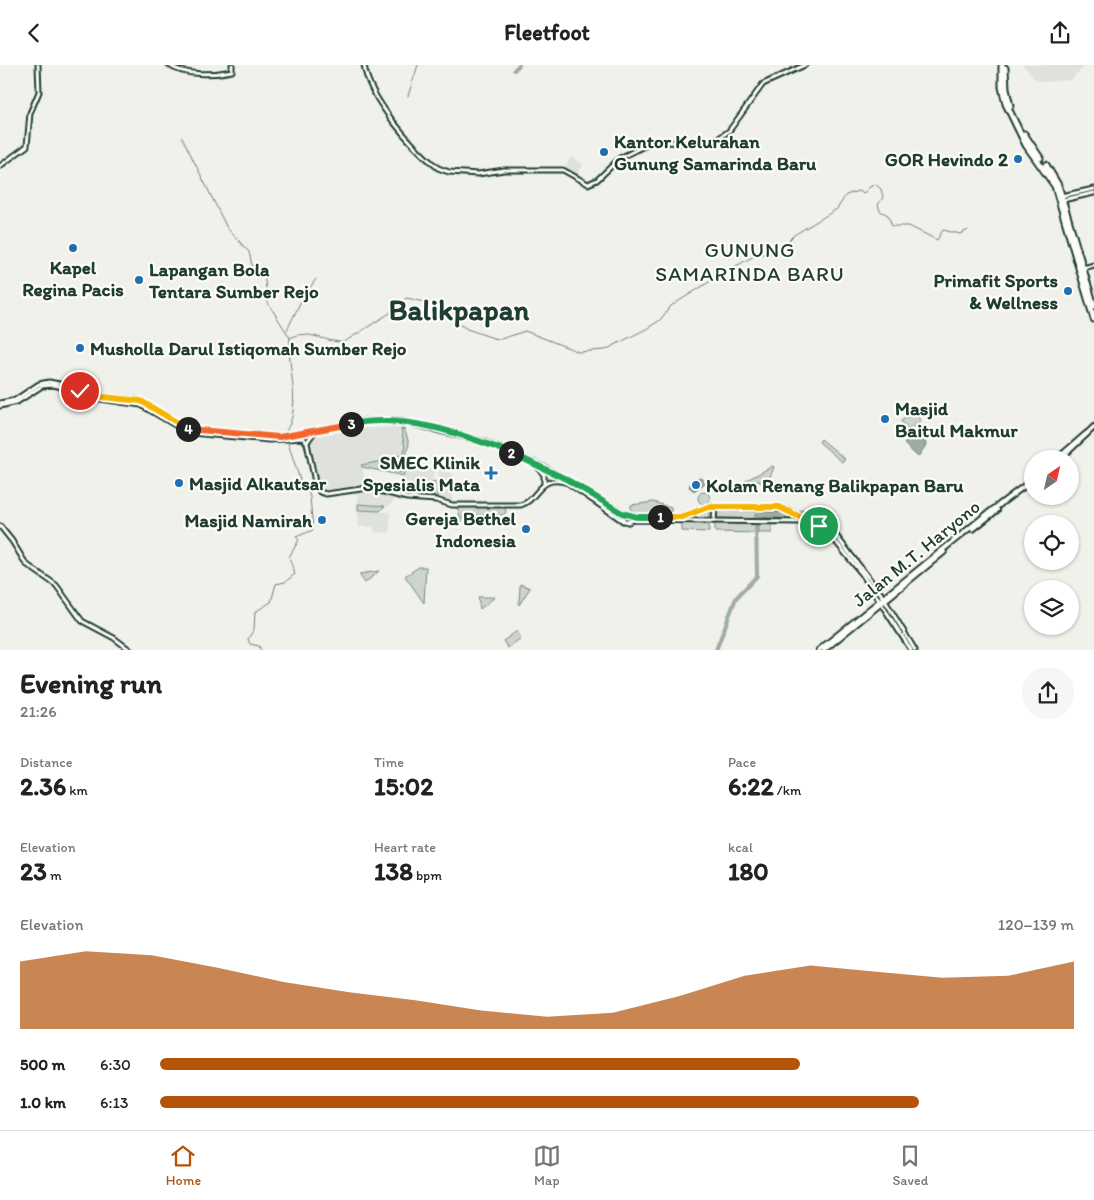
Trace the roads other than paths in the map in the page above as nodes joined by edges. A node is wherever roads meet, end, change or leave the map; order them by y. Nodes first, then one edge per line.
1 (38, 65) edge
2 (169, 65) edge
3 (232, 65) edge
4 (364, 65) edge
5 (805, 65) edge
6 (1004, 65) edge
7 (0, 166) edge
8 (1094, 189) edge
9 (1094, 193) edge
10 (1074, 195) junction
11 (1060, 198) junction
12 (1094, 265) edge
13 (1083, 268) junction
14 (1094, 305) edge
15 (1094, 319) edge
16 (90, 393) junction
17 (0, 404) edge
18 (1094, 427) edge
19 (315, 431) junction
20 (278, 438) junction
21 (288, 438) junction
22 (306, 441) junction
23 (1069, 450) edge
24 (535, 463) junction
25 (544, 484) junction
26 (1024, 487) edge
27 (715, 507) junction
28 (625, 513) junction
29 (629, 515) junction
30 (623, 521) junction
31 (714, 521) junction
32 (628, 522) junction
33 (0, 526) edge
34 (883, 601) junction
35 (130, 650) edge
36 (819, 650) edge
37 (824, 650) edge
38 (913, 650) edge

1 - 7 main road
2 - 3 main road
4 - 5 main road
6 - 11 highway
6 - 11 highway
8 - 10 main road
9 - 10 main road
10 - 11 main road
11 - 13 highway
11 - 15 highway
12 - 13 main road
13 - 14 highway
16 - 17 main road
16 - 20 main road
16 - 20 main road
18 - 23 main road
19 - 21 main road
19 - 22 main road
19 - 24 main road
20 - 21 main road
21 - 22 main road
22 - 25 main road
24 - 25 main road
24 - 28 main road
25 - 30 main road
26 - 34 main road, Jalan M.T. Haryono
27 - 29 main road
27 - 31 main road
27 - 34 main road
28 - 29 main road
28 - 30 main road
29 - 32 main road
30 - 32 main road
31 - 32 main road
31 - 34 main road
33 - 35 main road
34 - 36 main road, Jalan M.T. Haryono
34 - 37 main road, Jalan M.T. Haryono
34 - 38 main road
34 - 38 main road

